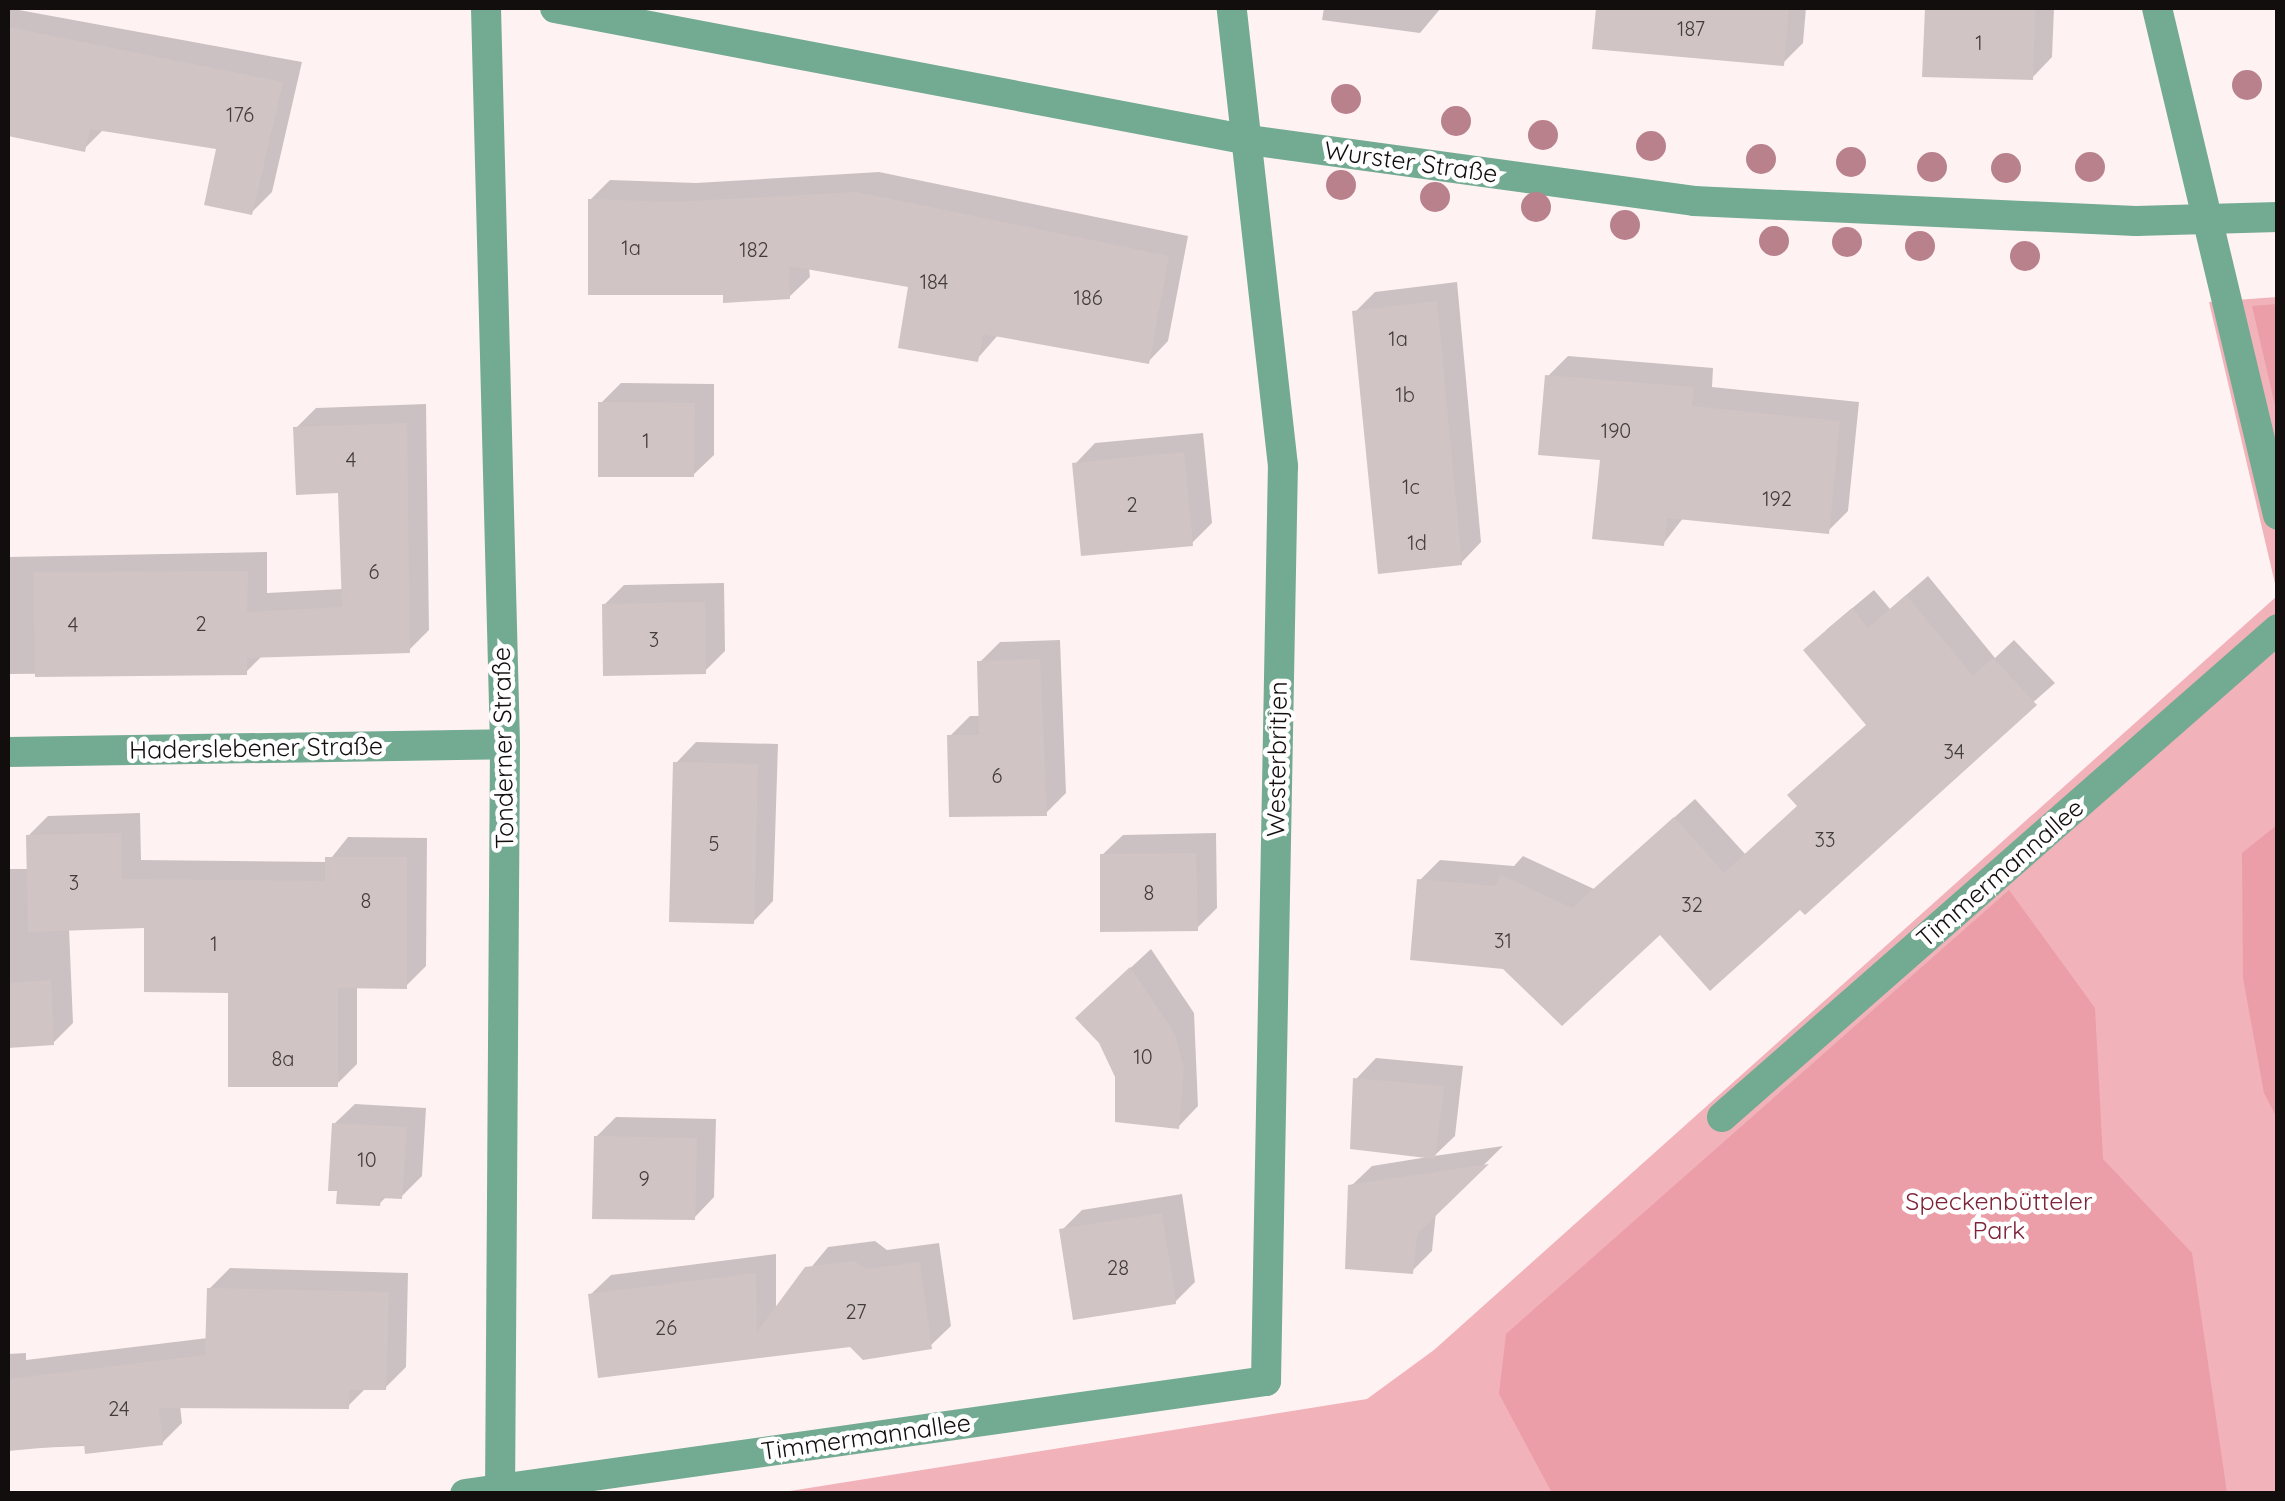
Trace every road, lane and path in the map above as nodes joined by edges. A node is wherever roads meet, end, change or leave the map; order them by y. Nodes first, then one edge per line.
1 (486, 8) edge
2 (556, 8) edge
3 (1232, 8) edge
4 (2157, 8) edge
5 (1249, 140) junction
6 (2278, 217) edge
7 (2212, 220) junction
8 (2278, 515) edge
9 (2278, 630) edge
10 (505, 744) junction
11 (8, 752) edge
12 (1722, 1117) dead end
13 (1266, 1381) joint
14 (500, 1488) junction
15 (466, 1494) edge

1 - 10 street, Tonderner Straße
2 - 5 street, Wurster Straße
3 - 5 street, Westerbritjen
4 - 7 street
5 - 7 street, Wurster Straße
5 - 13 street, Westerbritjen
6 - 7 street, Wurster Straße
7 - 8 street
9 - 12 street, Timmermannallee
10 - 11 street, Haderslebener Straße
10 - 14 street, Tonderner Straße
13 - 14 street, Timmermannallee
14 - 15 street, Timmermannallee

